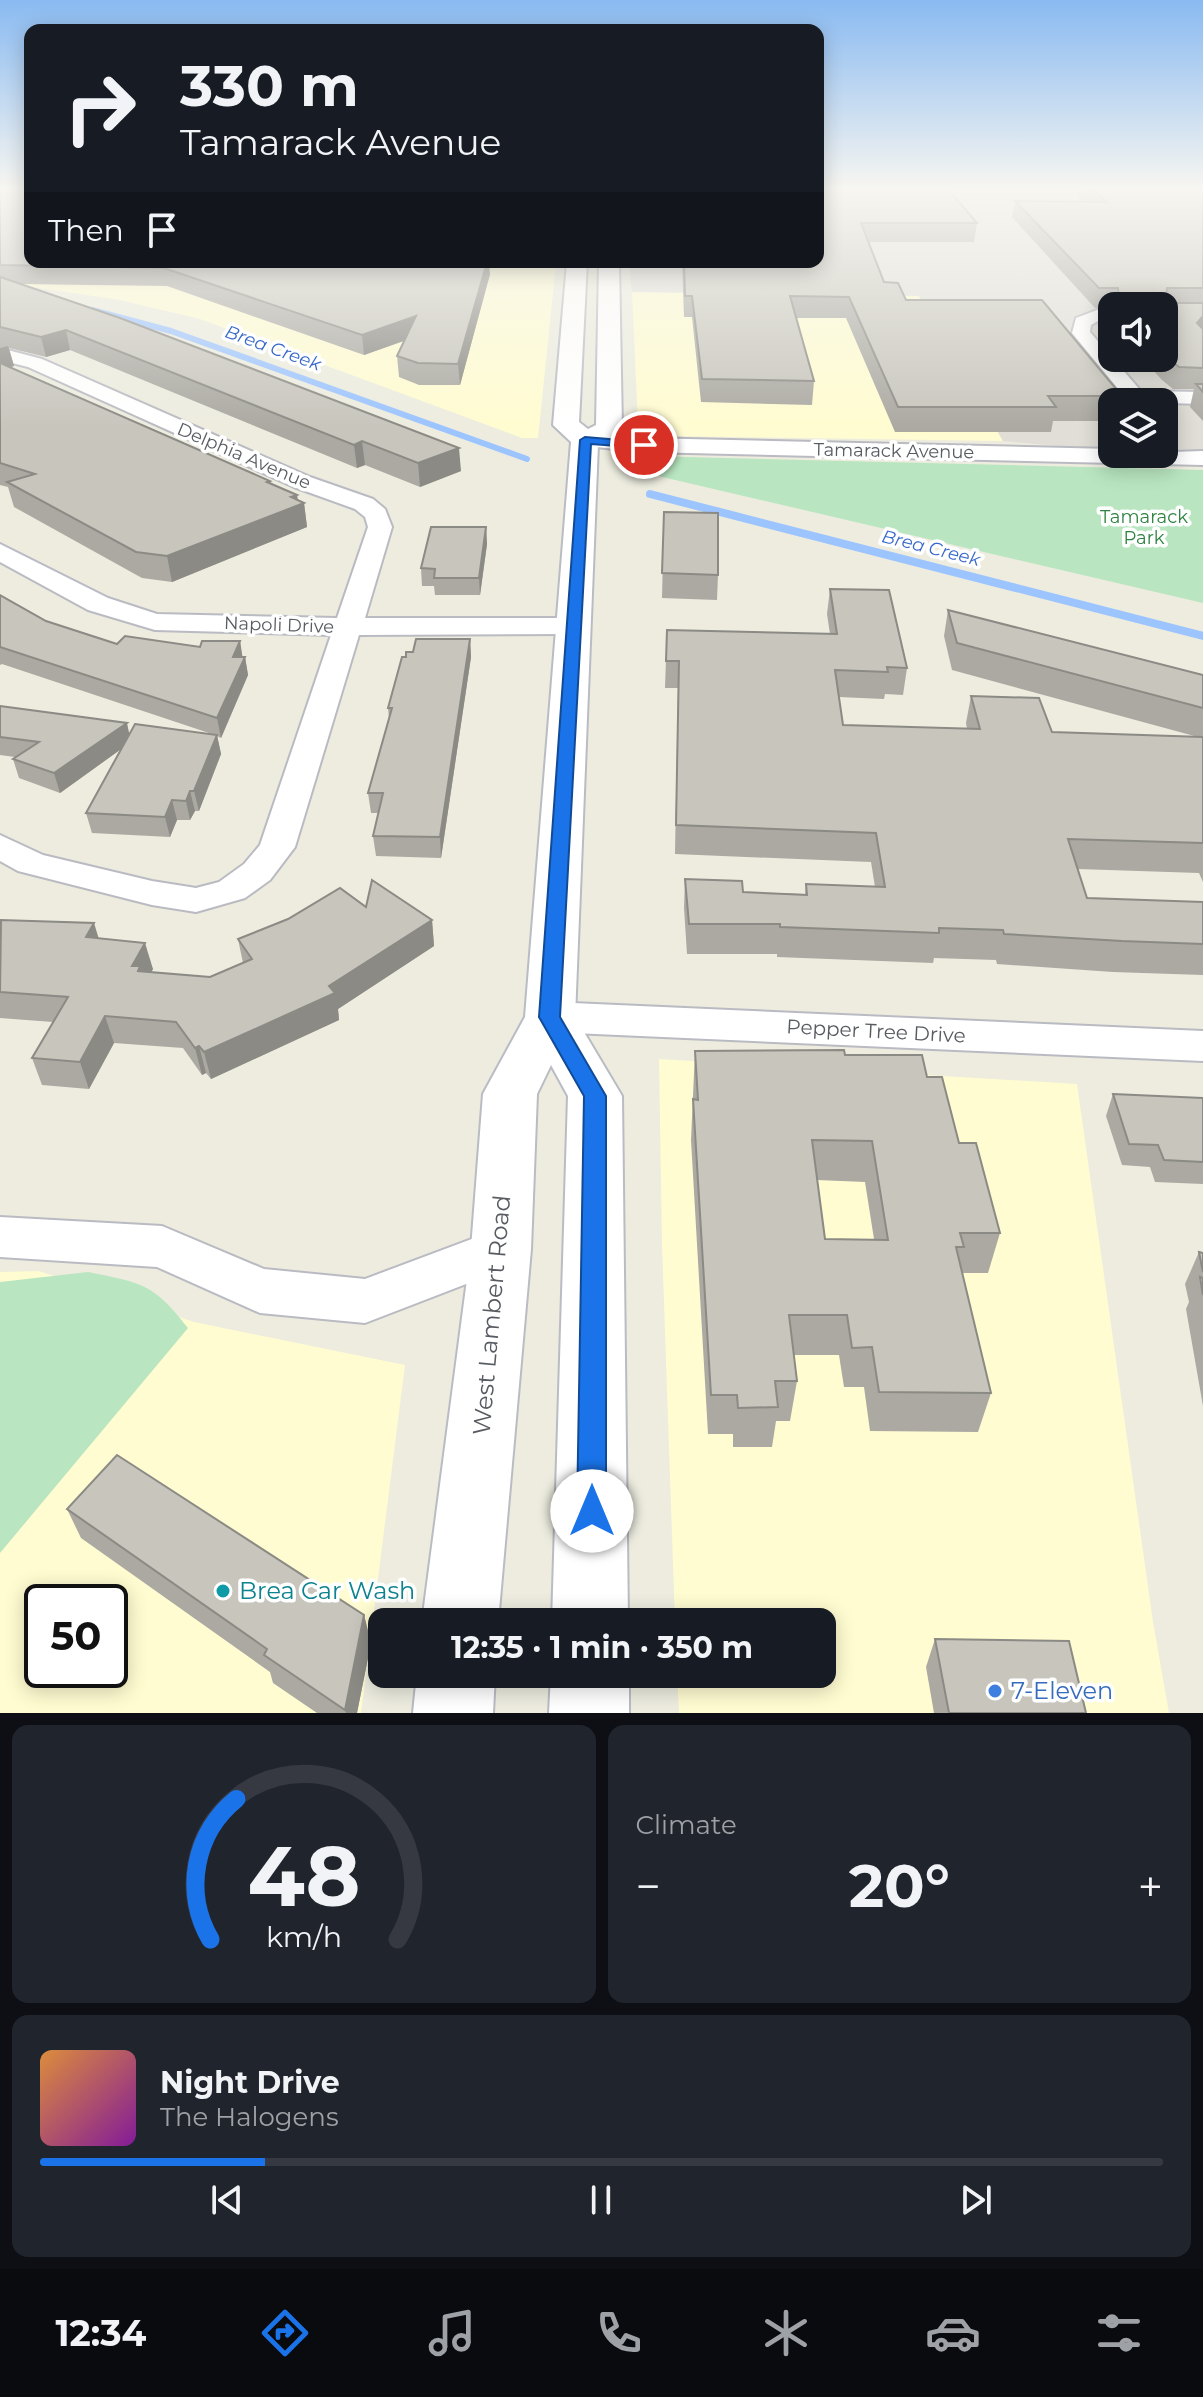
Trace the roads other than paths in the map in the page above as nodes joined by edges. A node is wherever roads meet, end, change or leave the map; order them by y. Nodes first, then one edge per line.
1 (577, 268) edge
2 (609, 268) edge
3 (1098, 315) edge
4 (1098, 353) edge
5 (0, 354) edge
6 (1114, 372) edge
7 (1128, 388) edge
8 (1203, 398) edge
9 (1178, 399) edge
10 (585, 440) junction
11 (1178, 444) edge
12 (1194, 458) edge
13 (0, 552) edge
14 (574, 626) junction
15 (346, 627) junction
16 (0, 846) edge
17 (550, 1017) junction
18 (1203, 1046) edge
19 (0, 1237) edge
20 (501, 1249) junction
21 (462, 1608) edge
22 (590, 1608) edge
23 (455, 1688) edge
24 (590, 1688) edge
25 (453, 1713) edge
26 (589, 1713) edge

1 - 10 main road
2 - 10 main road
3 - 4 street
5 - 15 street, Delphia Avenue
6 - 7 street
8 - 9 street
10 - 12 street, Tamarack Avenue
10 - 14 main road, West Lambert Road
11 - 12 street
13 - 15 street, Napoli Drive
14 - 15 street, Napoli Drive
14 - 17 main road, West Lambert Road
15 - 16 street
17 - 18 street, Pepper Tree Drive
17 - 20 main road, West Lambert Road
17 - 22 main road
19 - 20 street
20 - 21 main road, West Lambert Road
23 - 25 main road
24 - 26 main road

